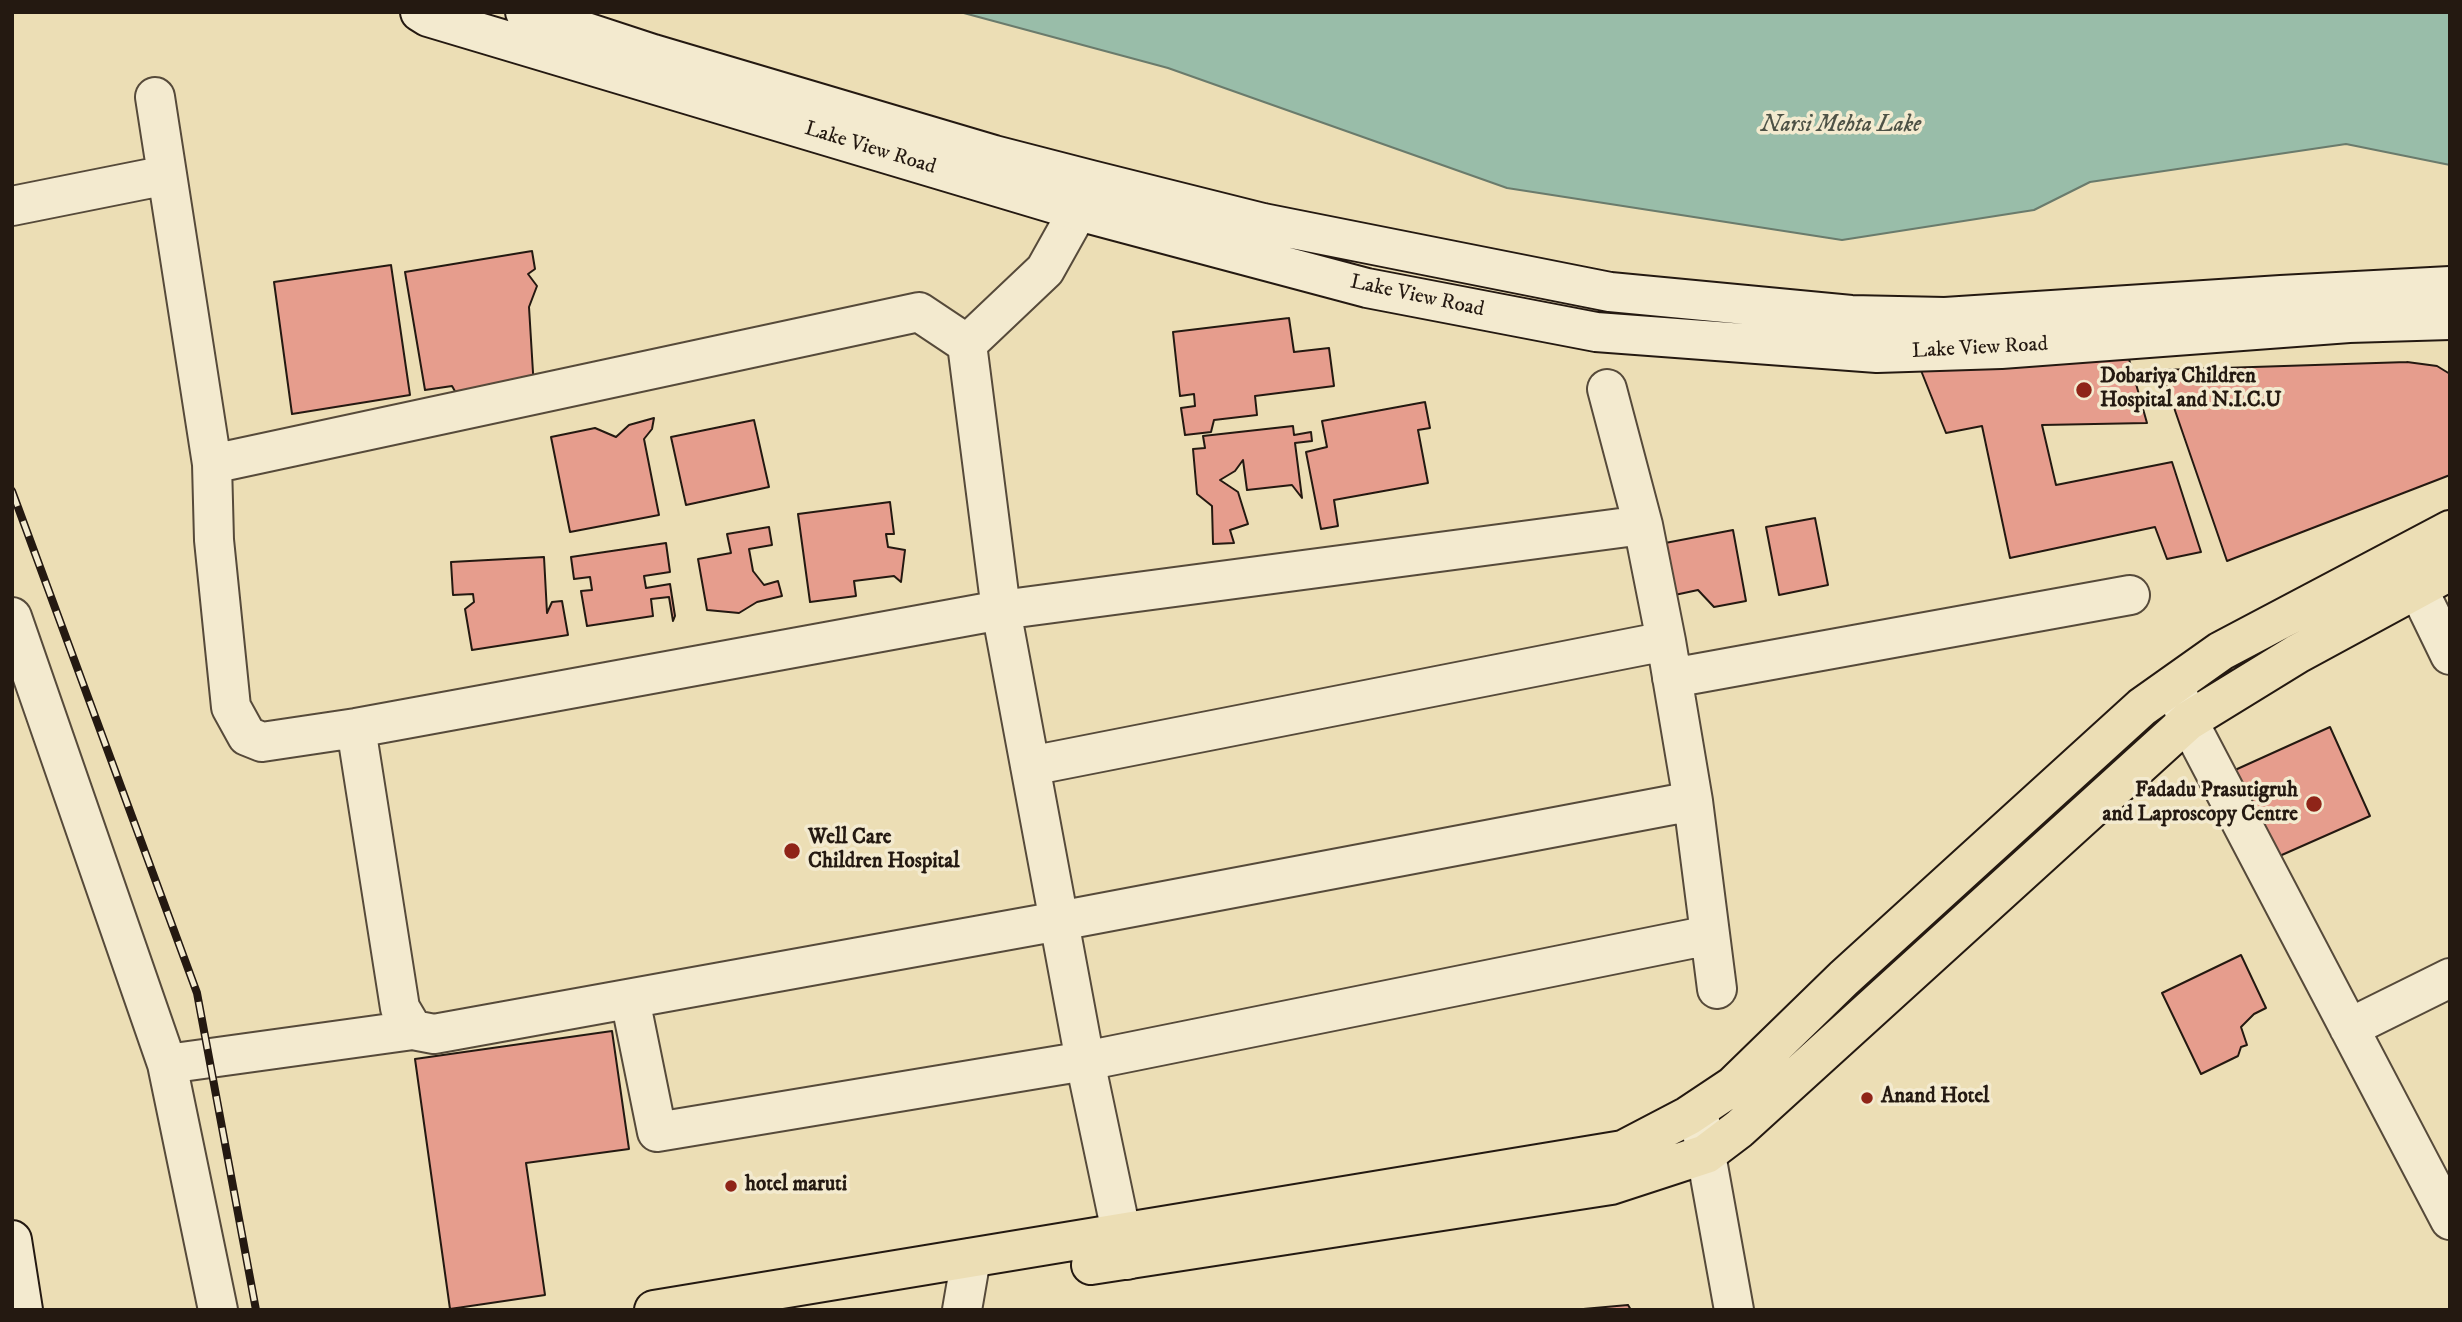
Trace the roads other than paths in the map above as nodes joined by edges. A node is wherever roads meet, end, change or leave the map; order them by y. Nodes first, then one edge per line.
1 (420, 12) edge
2 (526, 12) edge
3 (155, 97) dead end
4 (167, 175) junction
5 (1085, 196) junction
6 (12, 206) edge
7 (2450, 286) edge
8 (1599, 289) junction
9 (2450, 320) edge
10 (1596, 332) junction
11 (967, 344) junction
12 (1607, 389) dead end
13 (212, 464) junction
14 (1643, 525) junction
15 (2450, 530) edge
16 (2433, 579) edge
17 (2130, 595) dead end
18 (1001, 610) junction
19 (12, 617) edge
20 (1666, 641) junction
21 (2450, 655) edge
22 (1672, 678) junction
23 (2174, 684) junction
24 (2189, 721) junction
25 (356, 728) junction
26 (1030, 766) junction
27 (1693, 801) junction
28 (1059, 921) junction
29 (1710, 936) junction
30 (2450, 978) edge
31 (1717, 989) dead end
32 (630, 999) junction
33 (2349, 1028) junction
34 (412, 1030) junction
35 (1085, 1060) junction
36 (167, 1064) junction
37 (1698, 1110) junction
38 (1706, 1154) junction
39 (2450, 1220) edge
40 (12, 1240) edge
41 (1124, 1246) junction
42 (967, 1284) edge
43 (23, 1310) edge
44 (218, 1310) edge
45 (654, 1310) edge
46 (807, 1310) edge
47 (1734, 1310) edge

1 - 5 street, Lake View Road
2 - 5 street, Lake View Road
3 - 4 street
4 - 6 street
4 - 13 street
5 - 8 street, Lake View Road
5 - 10 street, Lake View Road
5 - 11 street
7 - 8 street, Lake View Road
8 - 10 street
9 - 10 street, Lake View Road
11 - 13 street
11 - 18 street
12 - 14 street
13 - 25 street
14 - 18 street
14 - 20 street
15 - 23 main road
16 - 21 street
16 - 24 main road
17 - 22 street
18 - 25 street
18 - 26 street
19 - 36 street
20 - 22 street
20 - 26 street
22 - 27 street
23 - 24 street
23 - 37 main road
24 - 33 street
24 - 38 main road
25 - 34 street
26 - 28 street
27 - 28 street
27 - 29 street
28 - 32 street
28 - 35 street
29 - 31 street
29 - 35 street
30 - 33 street
32 - 34 street
32 - 35 street
33 - 39 street
34 - 36 street
35 - 41 street
36 - 44 street
37 - 38 street
37 - 41 main road
38 - 41 main road
38 - 47 street
40 - 43 street
41 - 42 main road
42 - 45 main road
42 - 46 main road

